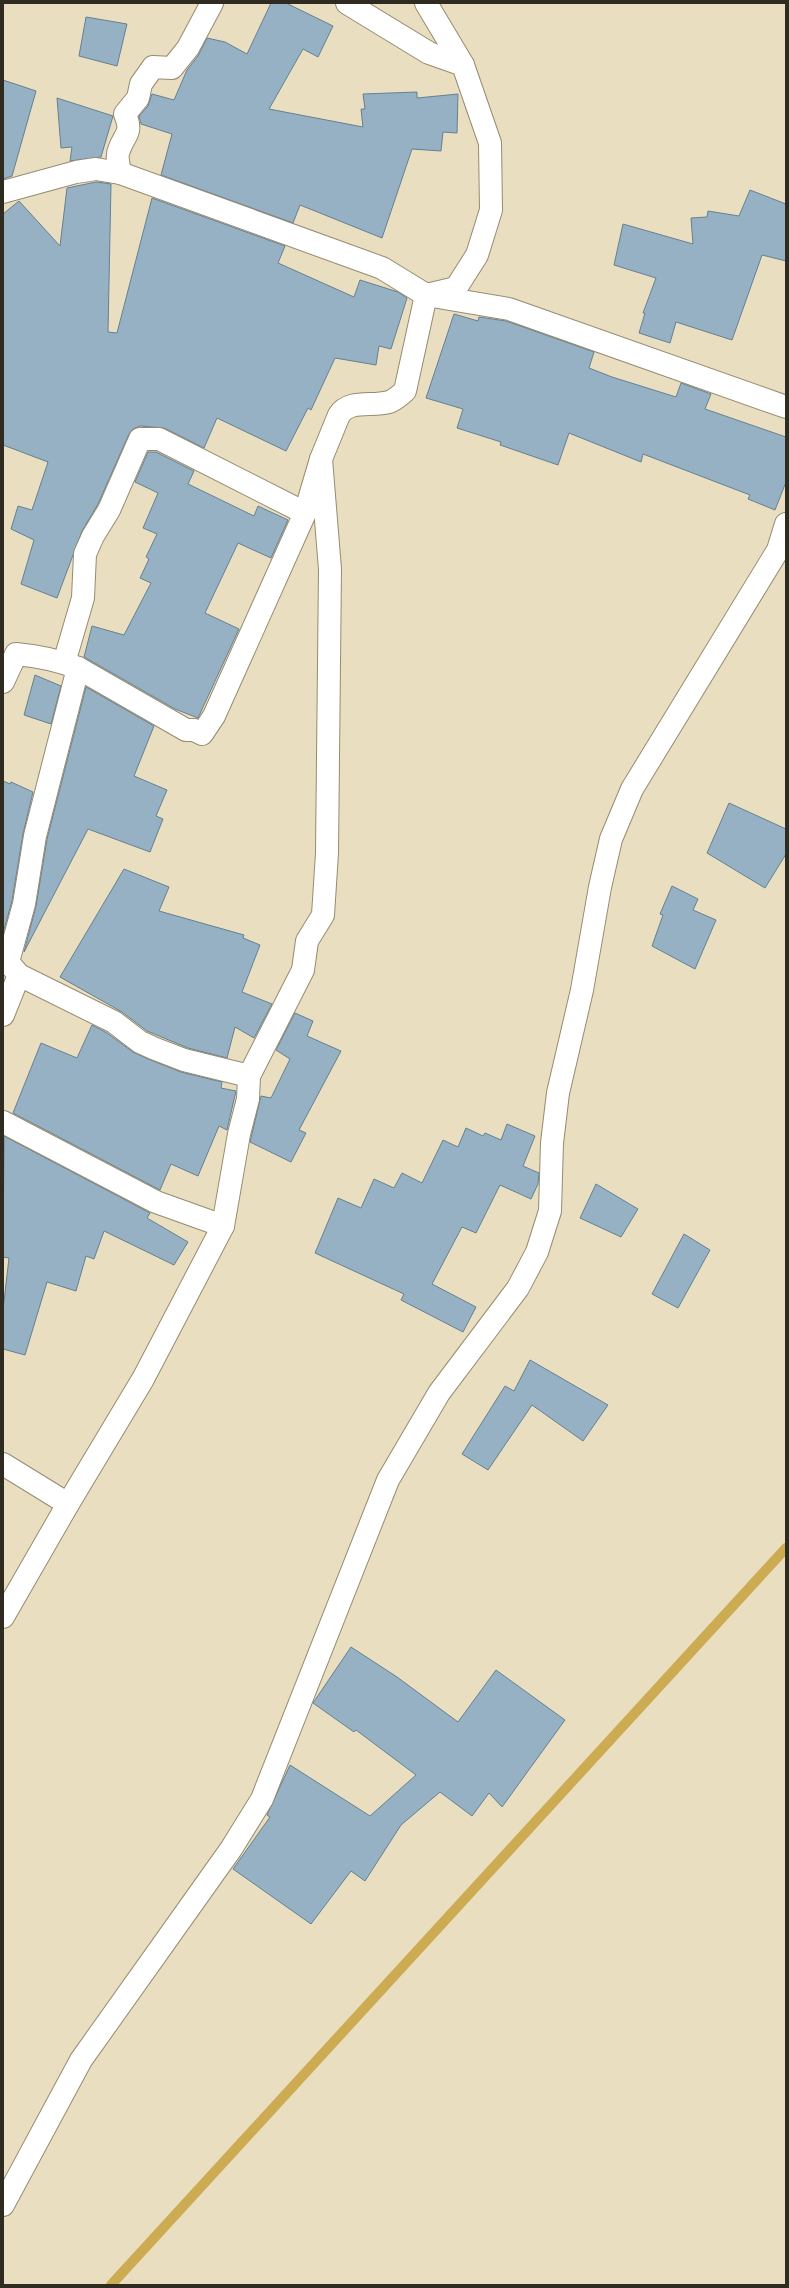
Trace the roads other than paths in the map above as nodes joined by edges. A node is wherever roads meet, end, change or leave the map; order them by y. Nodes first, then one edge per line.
1 (212, 3) edge
2 (347, 3) edge
3 (426, 3) edge
4 (462, 65) junction
5 (120, 173) junction
6 (3, 192) edge
7 (426, 295) junction
8 (786, 407) edge
9 (321, 459) junction
10 (305, 513) junction
11 (786, 524) edge
12 (71, 665) junction
13 (3, 682) edge
14 (18, 975) junction
15 (3, 1015) edge
16 (249, 1076) junction
17 (3, 1122) edge
18 (224, 1226) junction
19 (3, 1464) edge
20 (68, 1504) junction
21 (3, 1617) edge
22 (3, 2205) edge

1 - 5 street
2 - 4 street
3 - 4 street
4 - 7 street
5 - 6 street
5 - 7 street
7 - 8 street
7 - 9 street
9 - 10 street
9 - 16 street
10 - 12 street
10 - 12 street
11 - 22 street
12 - 13 street
12 - 14 street
14 - 15 street
14 - 16 street
16 - 18 street
17 - 18 street
18 - 20 street
19 - 20 street
20 - 21 street

